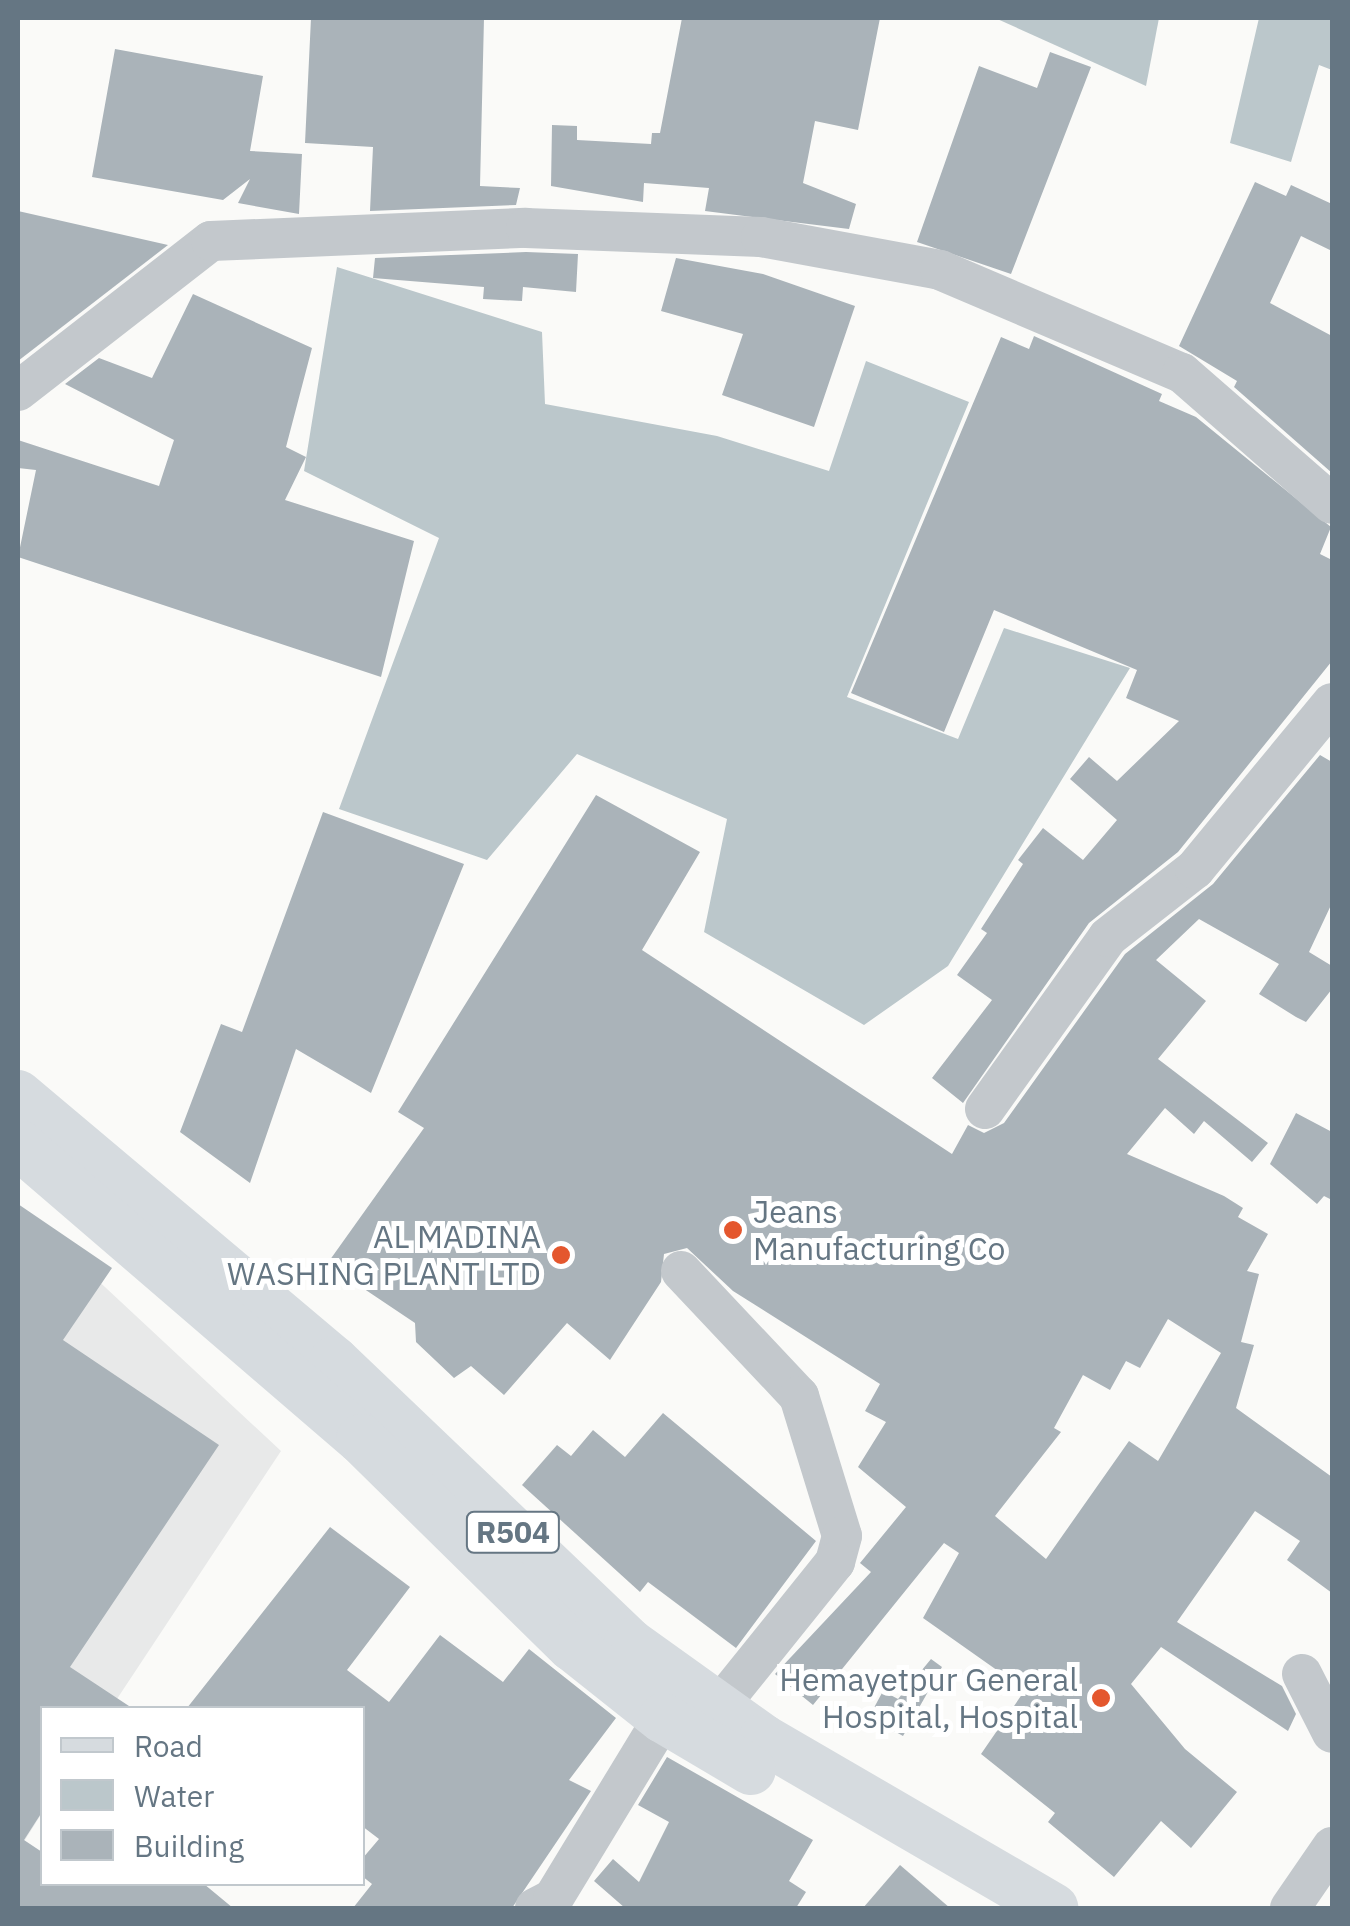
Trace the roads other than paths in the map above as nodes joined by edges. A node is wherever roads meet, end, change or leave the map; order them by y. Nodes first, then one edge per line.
1 (18, 391) edge
2 (1332, 504) edge
3 (1332, 704) edge
4 (18, 1095) edge
5 (986, 1109) dead end
6 (18, 1144) edge
7 (681, 1271) dead end
8 (321, 1376) junction
9 (1302, 1674) dead end
10 (716, 1710) junction
11 (664, 1718) junction
12 (1332, 1734) edge
13 (1332, 1846) edge
14 (559, 1901) edge
15 (988, 1908) edge
16 (1054, 1908) edge
17 (1290, 1908) edge

1 - 2 street
3 - 5 street
4 - 8 main road, R504
6 - 8 main road, R504
7 - 10 street
8 - 10 main road, R504
8 - 11 main road, R504
9 - 12 street
10 - 16 main road, R504
11 - 14 street
11 - 15 main road, R504
13 - 17 street

